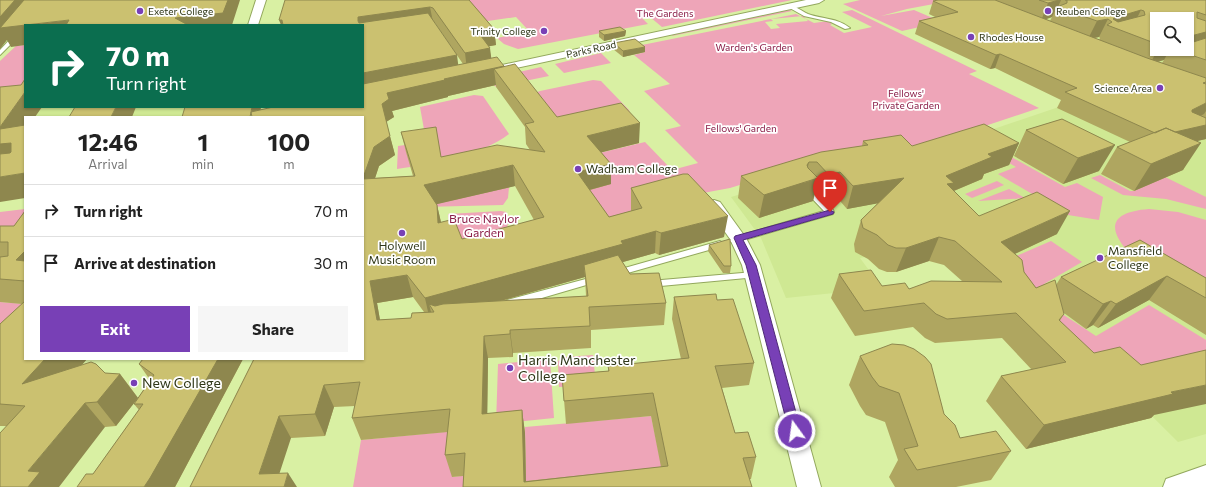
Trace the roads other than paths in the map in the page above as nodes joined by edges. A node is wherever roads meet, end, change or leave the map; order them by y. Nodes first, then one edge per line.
1 (261, 0) edge
2 (819, 0) edge
3 (790, 6) junction
4 (253, 24) edge
5 (22, 28) edge
6 (847, 28) dead end
7 (0, 53) edge
8 (481, 72) edge
9 (807, 188) edge
10 (710, 200) edge
11 (738, 238) junction
12 (754, 275) junction
13 (639, 285) edge
14 (500, 306) edge
15 (1206, 476) edge
16 (809, 487) edge
17 (1175, 487) edge

1 - 4 street
2 - 3 street, Parks Road
3 - 6 lane
3 - 8 street, Parks Road
5 - 7 lane
9 - 11 lane
10 - 11 street
11 - 12 street
11 - 14 lane
12 - 13 lane
12 - 16 street
15 - 17 street

